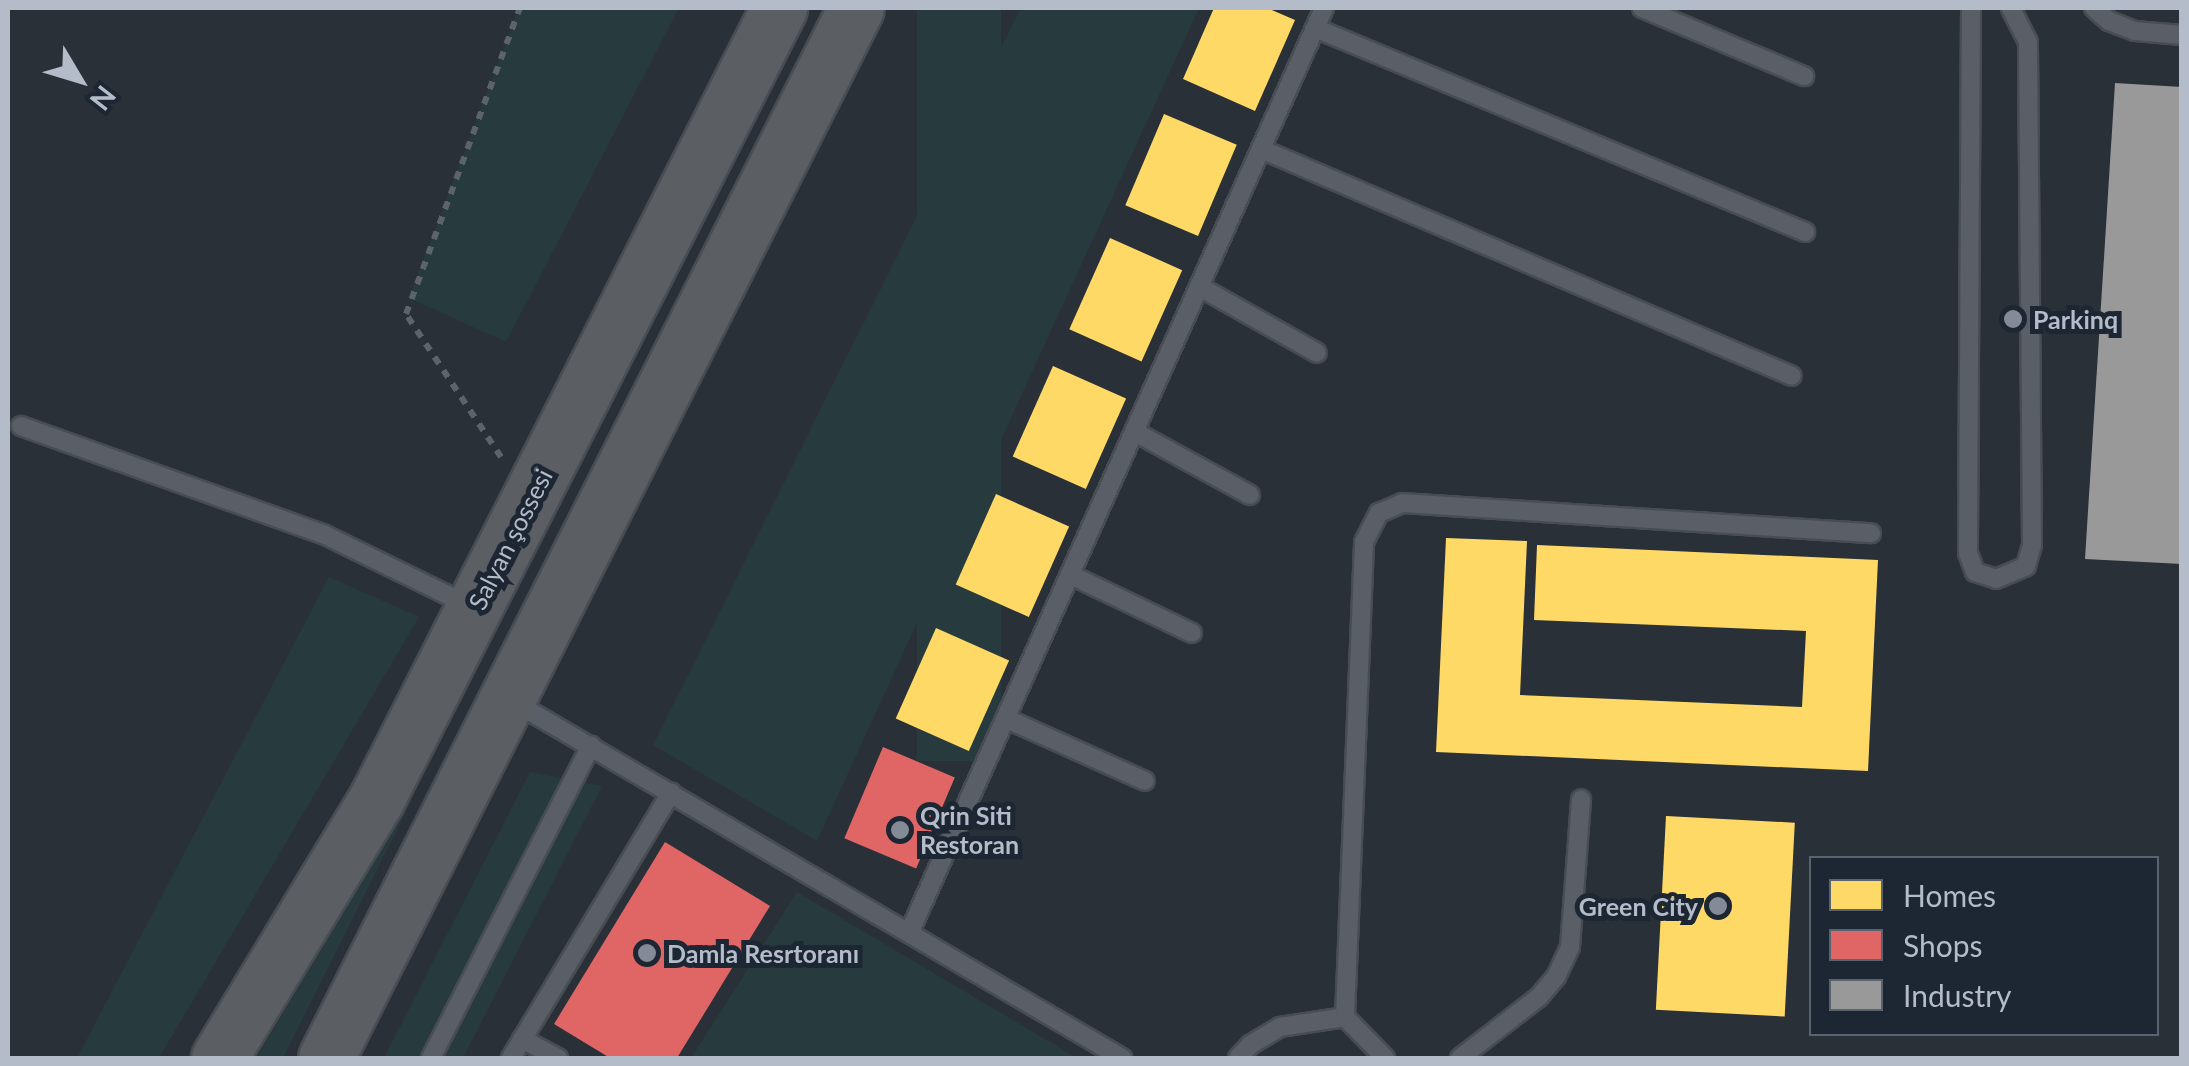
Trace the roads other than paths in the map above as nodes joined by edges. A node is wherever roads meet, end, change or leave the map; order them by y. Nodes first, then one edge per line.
1 (780, 8) edge
2 (856, 8) edge
3 (1324, 8) edge
4 (1642, 8) edge
5 (1971, 8) edge
6 (2011, 8) edge
7 (2094, 8) edge
8 (1315, 28) junction
9 (2182, 35) edge
10 (1804, 76) dead end
11 (1261, 149) junction
12 (1806, 232) dead end
13 (1200, 287) junction
14 (1317, 353) dead end
15 (1792, 376) dead end
16 (20, 426) dead end
17 (1135, 432) junction
18 (1250, 494) dead end
19 (1871, 533) dead end
20 (1071, 575) junction
21 (475, 609) junction
22 (1192, 634) dead end
23 (509, 699) junction
24 (1008, 719) junction
25 (590, 746) junction
26 (1145, 781) dead end
27 (671, 793) junction
28 (1581, 799) dead end
29 (910, 931) junction
30 (1346, 1017) junction
31 (522, 1039) junction
32 (219, 1058) edge
33 (326, 1058) edge
34 (431, 1058) edge
35 (510, 1058) edge
36 (558, 1058) edge
37 (1122, 1058) edge
38 (1238, 1058) edge
39 (1386, 1058) edge
40 (1460, 1058) edge

1 - 21 highway, Salyan şossesi
2 - 23 highway
3 - 8 lane
4 - 10 lane
5 - 6 lane
7 - 9 lane
8 - 11 lane
8 - 12 lane
11 - 13 lane
11 - 15 lane
13 - 14 lane
13 - 17 lane
16 - 21 lane
17 - 18 lane
17 - 20 lane
19 - 30 lane
20 - 22 lane
20 - 24 lane
21 - 32 highway, Salyan şossesi
23 - 25 lane
23 - 33 highway
24 - 26 lane
24 - 29 lane
25 - 27 lane
25 - 34 lane
27 - 29 lane
27 - 31 lane
28 - 40 lane
29 - 37 lane
30 - 38 lane
30 - 39 lane
31 - 35 lane
31 - 36 lane

